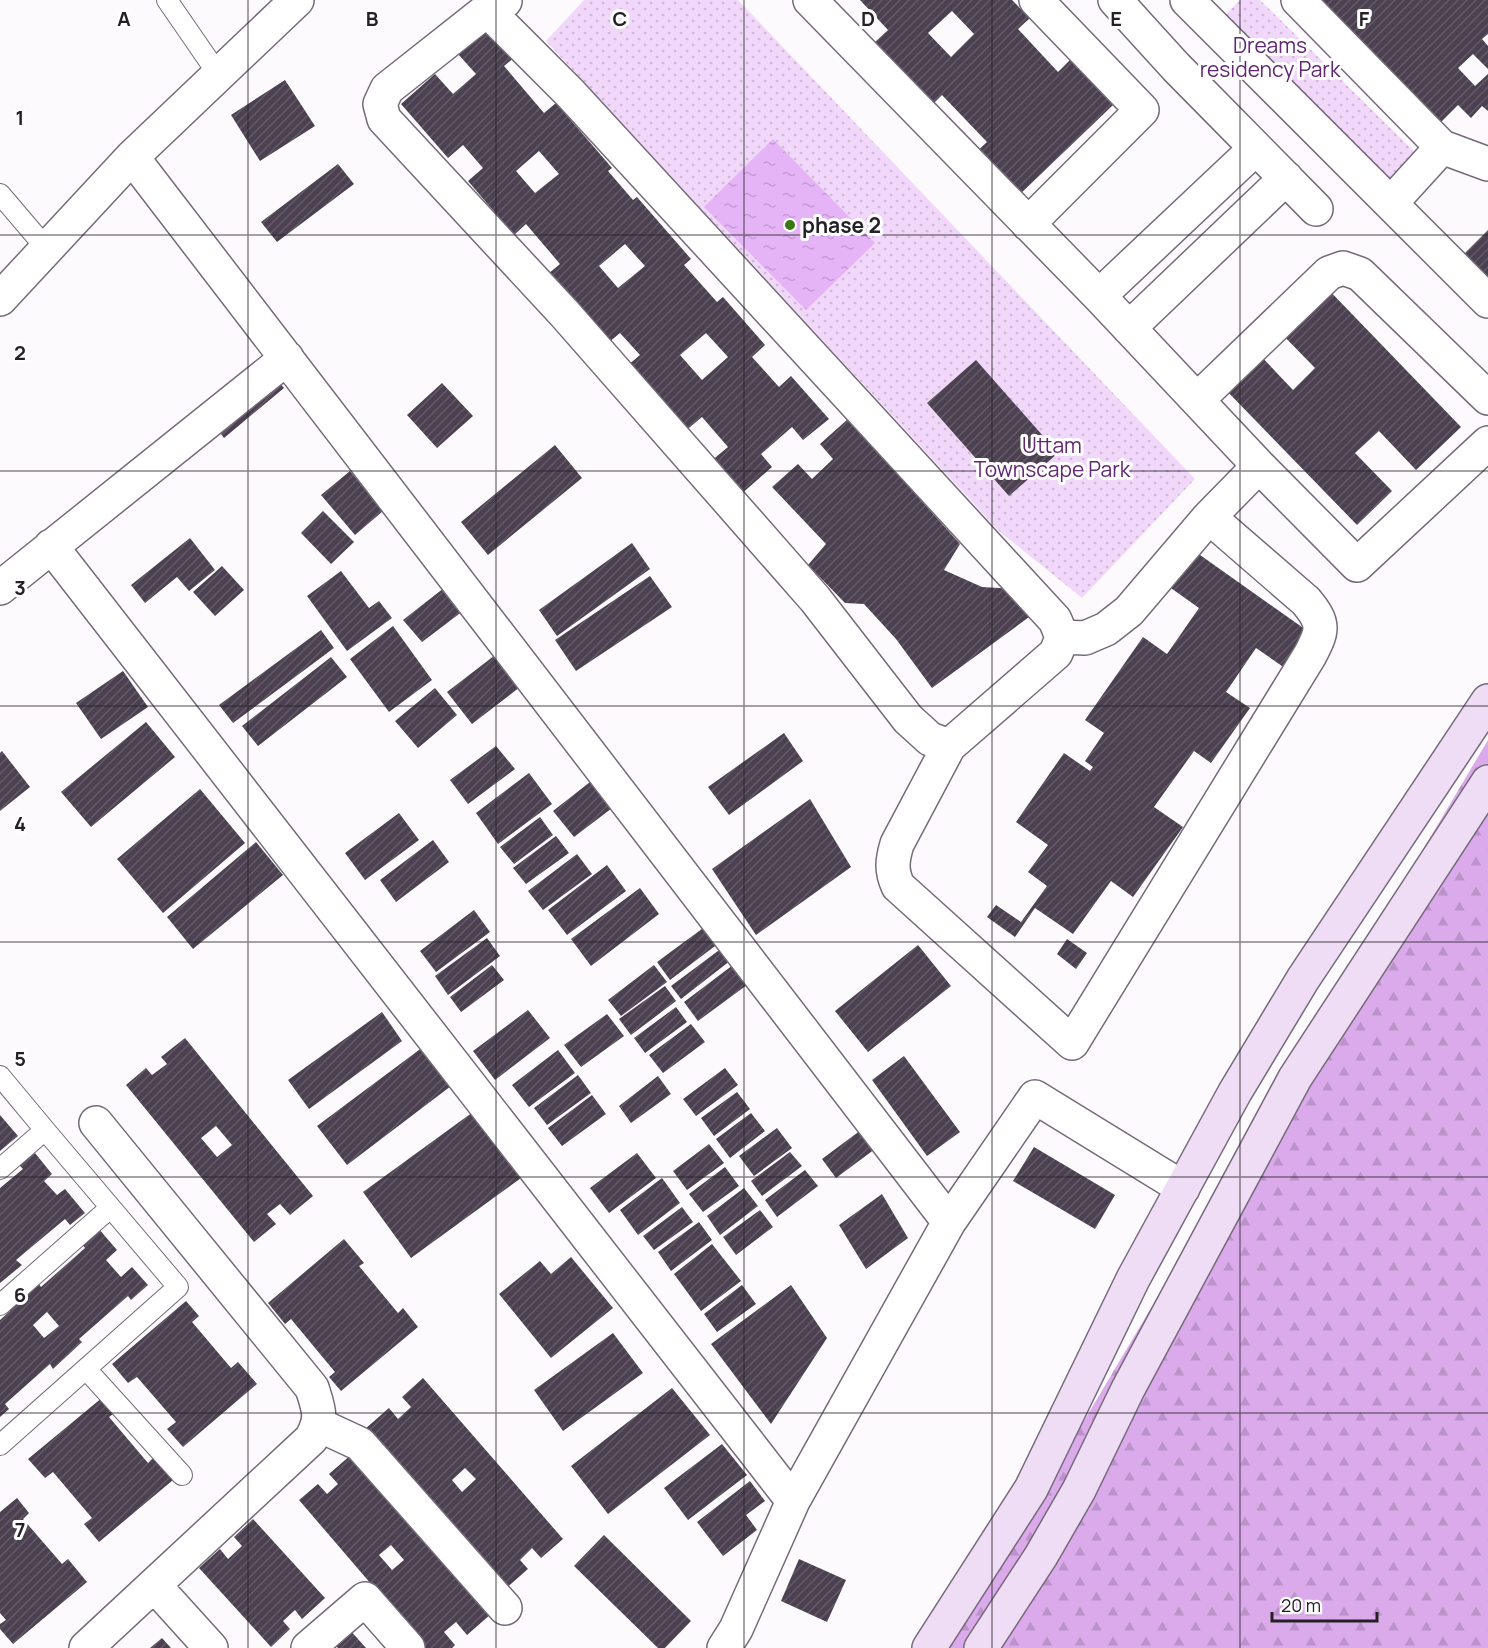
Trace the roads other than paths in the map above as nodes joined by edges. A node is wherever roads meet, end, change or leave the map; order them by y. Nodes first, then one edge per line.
1 (167, 0) edge
2 (297, 0) edge
3 (810, 0) edge
4 (1036, 0) edge
5 (1115, 0) edge
6 (1186, 0) edge
7 (1298, 0) edge
8 (497, 5) edge
9 (218, 74) junction
10 (1256, 147) junction
11 (1442, 147) junction
12 (132, 157) junction
13 (1488, 164) edge
14 (1286, 178) junction
15 (0, 194) edge
16 (1390, 203) junction
17 (1316, 209) dead end
18 (1029, 224) junction
19 (46, 248) junction
20 (1099, 296) junction
21 (0, 299) edge
22 (1488, 301) edge
23 (1130, 328) junction
24 (286, 358) junction
25 (1488, 398) edge
26 (1197, 400) junction
27 (1488, 443) edge
28 (1259, 466) junction
29 (1209, 517) junction
30 (51, 546) junction
31 (0, 588) edge
32 (1062, 637) junction
33 (1488, 701) edge
34 (949, 746) junction
35 (1488, 782) edge
36 (0, 1076) edge
37 (96, 1123) dead end
38 (45, 1130) junction
39 (0, 1169) edge
40 (1183, 1188) junction
41 (110, 1208) junction
42 (949, 1222) junction
43 (0, 1305) edge
44 (86, 1369) junction
45 (318, 1425) junction
46 (0, 1445) edge
47 (182, 1475) dead end
48 (793, 1502) junction
49 (154, 1585) junction
50 (505, 1608) dead end
51 (86, 1648) edge
52 (211, 1648) edge
53 (308, 1648) edge
54 (408, 1648) edge
55 (724, 1648) edge
56 (929, 1648) edge
57 (981, 1648) edge

1 - 9 lane
2 - 9 street
3 - 18 street
4 - 18 street
5 - 10 street
6 - 16 street
7 - 11 street
8 - 32 street
8 - 34 street
9 - 12 street
10 - 14 street
10 - 20 street
11 - 13 street
11 - 16 street
12 - 19 street
12 - 24 street
14 - 17 street
14 - 23 street
15 - 19 lane
16 - 22 street
18 - 20 street
19 - 21 street
20 - 23 street
23 - 26 street
24 - 30 street
24 - 42 street
25 - 26 street
26 - 28 street
27 - 28 street
28 - 29 street
29 - 32 street
29 - 34 street
30 - 31 street
30 - 48 street
32 - 34 street
33 - 40 street
35 - 57 street
36 - 38 lane
37 - 45 street
38 - 39 lane
38 - 41 lane
40 - 42 street
40 - 56 street
41 - 43 lane
41 - 44 lane
42 - 48 street
44 - 46 lane
44 - 47 lane
45 - 49 street
45 - 50 street
48 - 55 street
49 - 51 street
49 - 52 street
53 - 54 street

